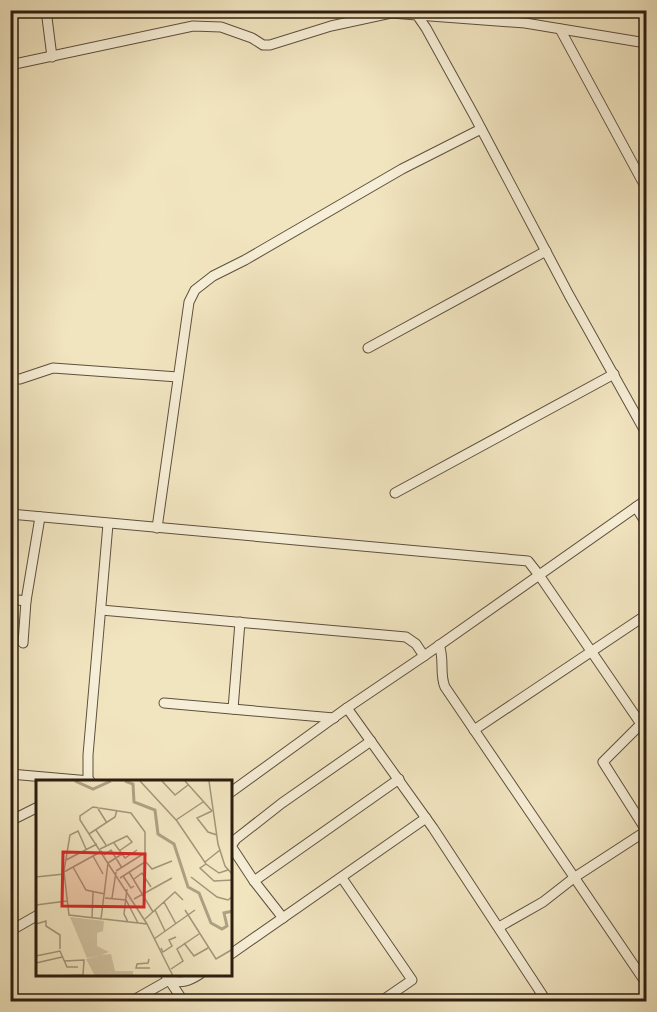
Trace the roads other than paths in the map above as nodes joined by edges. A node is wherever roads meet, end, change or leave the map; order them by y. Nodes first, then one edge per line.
1 (46, 10) edge
2 (391, 12) edge
3 (417, 15) junction
4 (560, 29) junction
5 (646, 43) edge
6 (52, 57) junction
7 (10, 65) edge
8 (481, 129) junction
9 (646, 188) edge
10 (546, 251) junction
11 (368, 348) dead end
12 (614, 374) junction
13 (178, 376) junction
14 (10, 379) edge
15 (646, 433) edge
16 (395, 493) dead end
17 (646, 500) edge
18 (636, 507) junction
19 (10, 514) edge
20 (40, 517) junction
21 (646, 523) edge
22 (108, 524) junction
23 (157, 528) junction
24 (539, 575) junction
25 (10, 599) edge
26 (26, 601) junction
27 (101, 610) junction
28 (646, 615) edge
29 (240, 622) junction
30 (23, 644) dead end
31 (439, 645) junction
32 (592, 652) junction
33 (424, 656) junction
34 (164, 703) dead end
35 (347, 708) junction
36 (233, 709) junction
37 (334, 718) junction
38 (644, 722) edge
39 (474, 730) junction
40 (371, 741) junction
41 (10, 774) edge
42 (399, 779) junction
43 (78, 780) edge
44 (89, 780) edge
45 (232, 791) edge
46 (36, 808) edge
47 (426, 818) junction
48 (10, 821) edge
49 (646, 831) edge
50 (232, 844) edge
51 (232, 848) edge
52 (342, 878) junction
53 (575, 878) junction
54 (254, 881) junction
55 (36, 916) edge
56 (283, 918) junction
57 (499, 927) junction
58 (10, 931) edge
59 (232, 953) edge
60 (198, 976) edge
61 (167, 977) edge
62 (646, 983) edge
63 (10, 996) edge
64 (14, 1002) edge
65 (130, 1002) edge
66 (184, 1002) edge
67 (380, 1002) edge
68 (547, 1002) edge

1 - 6 street
2 - 3 street
2 - 6 street
3 - 4 street
3 - 8 street
4 - 5 street
4 - 9 street
6 - 7 street
8 - 10 street
8 - 13 street
10 - 11 street
10 - 12 street
12 - 15 street
12 - 16 street
13 - 14 street
13 - 23 street
17 - 18 street
18 - 21 street
18 - 24 street
19 - 20 street
20 - 22 street
20 - 26 street
22 - 23 street
22 - 27 street
23 - 24 street
24 - 31 street
24 - 32 street
25 - 26 street
26 - 30 street
27 - 29 street
27 - 44 street
28 - 32 street
29 - 33 street
29 - 36 street
31 - 33 street
31 - 39 street
32 - 38 street
32 - 39 street
33 - 35 street
34 - 36 street
35 - 37 street
35 - 40 street
36 - 37 street
37 - 45 street
38 - 49 street
39 - 53 street
40 - 42 street
40 - 50 street
41 - 43 street
42 - 47 street
42 - 54 street
46 - 48 street
47 - 52 street
47 - 57 street
49 - 53 street
51 - 54 street
52 - 56 street
52 - 67 street
53 - 57 street
53 - 62 street
54 - 56 street
55 - 58 street
56 - 59 street
57 - 68 street
60 - 61 street
61 - 65 street
61 - 66 street
63 - 64 street

